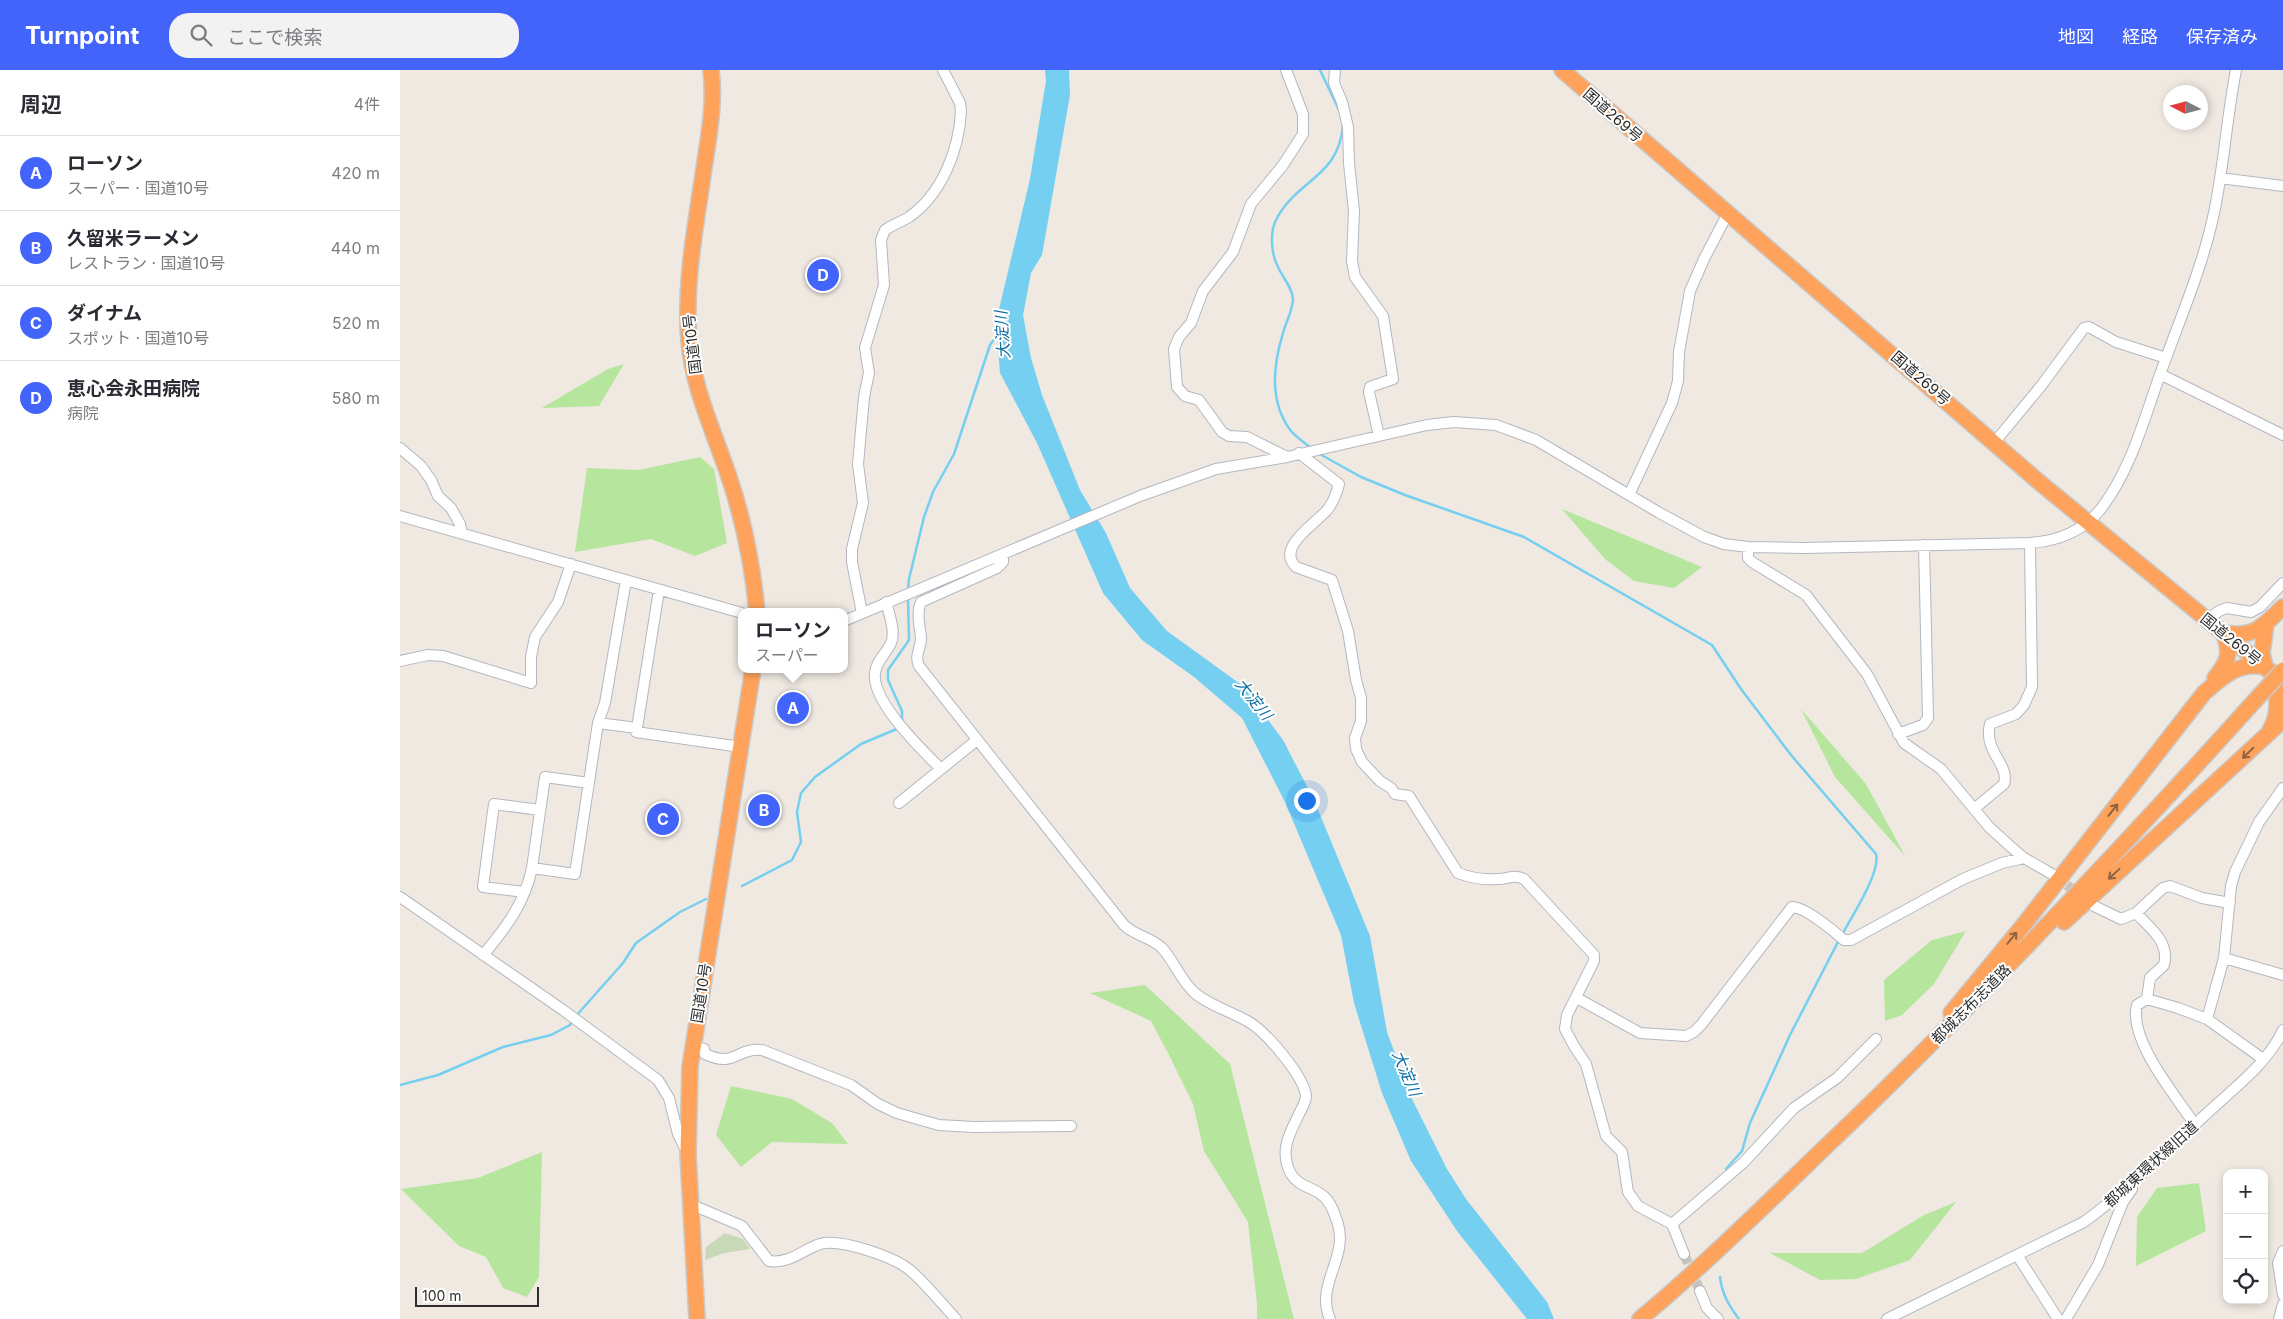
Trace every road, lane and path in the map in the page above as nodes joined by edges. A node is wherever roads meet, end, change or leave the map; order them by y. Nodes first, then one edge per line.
1 (711, 70) edge
2 (943, 70) edge
3 (1286, 70) edge
4 (1334, 70) edge
5 (1562, 70) edge
6 (2233, 71) edge
7 (2220, 178) junction
8 (2283, 186) edge
9 (1728, 213) junction
10 (2166, 358) junction
11 (2160, 374) junction
12 (2283, 435) edge
13 (1379, 436) junction
14 (1994, 443) junction
15 (400, 448) edge
16 (1303, 452) junction
17 (1287, 457) junction
18 (1629, 495) junction
19 (400, 516) edge
20 (2088, 521) junction
21 (462, 534) junction
22 (2030, 543) junction
23 (1924, 545) junction
24 (1748, 547) junction
25 (1003, 554) junction
26 (571, 564) junction
27 (626, 580) junction
28 (2283, 583) edge
29 (659, 590) junction
30 (888, 601) junction
31 (2283, 607) edge
32 (757, 608) edge
33 (738, 612) edge
34 (862, 613) junction
35 (848, 619) edge
36 (2207, 620) junction
37 (2266, 624) junction
38 (2223, 633) junction
39 (400, 661) edge
40 (752, 673) edge
41 (2276, 673) edge
42 (2204, 694) junction
43 (2283, 720) edge
44 (598, 723) junction
45 (637, 728) junction
46 (1898, 734) junction
47 (2267, 735) junction
48 (977, 740) junction
49 (741, 747) junction
50 (940, 769) junction
51 (589, 783) junction
52 (2283, 788) edge
53 (898, 802) dead end
54 (1974, 809) junction
55 (540, 810) junction
56 (2024, 858) junction
57 (532, 868) junction
58 (2052, 874) tunnel mouth
59 (525, 892) junction
60 (400, 897) edge
61 (2230, 903) junction
62 (2094, 906) dead end
63 (2136, 913) junction
64 (483, 955) junction
65 (2224, 958) junction
66 (2283, 975) edge
67 (1577, 998) junction
68 (2146, 999) junction
69 (2207, 1020) junction
70 (2283, 1030) edge
71 (1876, 1039) dead end
72 (692, 1047) junction
73 (2263, 1059) junction
74 (1892, 1084) junction
75 (2195, 1125) junction
76 (1071, 1126) dead end
77 (688, 1154) junction
78 (2138, 1180) junction
79 (690, 1204) junction
80 (1672, 1224) junction
81 (2283, 1252) edge
82 (1684, 1254) tunnel mouth
83 (2018, 1256) junction
84 (1700, 1291) tunnel mouth
85 (2283, 1295) edge
86 (2283, 1304) edge
87 (697, 1319) edge
88 (956, 1319) edge
89 (1330, 1319) edge
90 (1640, 1319) edge
91 (1718, 1319) edge
92 (1887, 1319) edge
93 (2058, 1319) edge
94 (2066, 1319) edge
95 (2279, 1319) edge

1 - 32 highway, 国道10号
2 - 34 street
3 - 17 street
4 - 13 street
5 - 9 highway, 国道269号
6 - 7 street
7 - 8 street
7 - 10 street
9 - 14 highway, 国道269号
9 - 18 street
10 - 11 street
10 - 14 street
11 - 12 street
11 - 20 street
13 - 16 street
13 - 18 street
14 - 20 highway, 国道269号
15 - 21 street
16 - 17 street
16 - 67 street
17 - 25 street
18 - 24 street
19 - 21 street
20 - 22 street
20 - 36 highway, 国道269号
21 - 26 street
22 - 23 street
22 - 54 street
23 - 24 street
23 - 46 street
24 - 46 street
25 - 30 street
25 - 48 street
26 - 27 street
26 - 39 street
27 - 29 street
27 - 44 street
28 - 36 street
29 - 33 street
29 - 45 street
30 - 34 street
30 - 50 street
31 - 37 highway
34 - 35 street
36 - 38 highway, 国道269号
37 - 38 highway
37 - 41 highway
38 - 41 highway, 国道269号
38 - 42 highway
40 - 49 highway, 国道10号
41 - 42 highway
41 - 47 highway
41 - 74 highway, 都城志布志道路, bridge
74 -> 42 highway
43 - 47 highway
44 - 45 street
44 - 51 street
45 - 49 street
46 - 54 street
47 -> 74 highway
48 - 50 street
48 - 89 street
49 - 72 highway, 国道10号
50 - 53 street
51 - 55 street
51 - 57 street
52 - 61 street
54 - 56 street
55 - 57 street
55 - 59 street
56 - 58 street
56 - 67 street
57 - 59 street
59 - 64 street
60 - 64 street
61 - 63 street
61 - 65 street
62 - 63 street
63 - 68 street
64 - 77 street
65 - 66 street
65 - 69 street
67 - 80 street
68 - 69 street
68 - 75 street
69 - 73 street
70 - 73 street, 都城東環状線旧道
71 - 80 street
72 - 76 street
72 - 77 highway, 国道10号
73 - 75 street, 都城東環状線旧道
74 - 90 highway, 都城志布志道路
75 - 78 street, 都城東環状線旧道
77 - 79 highway, 国道10号
78 - 83 street, 都城東環状線旧道
78 - 94 street
79 - 87 highway, 国道10号
79 - 88 street
80 - 82 street
81 - 85 street
83 - 92 street, 都城東環状線旧道
83 - 93 street
84 - 91 street
86 - 95 street

